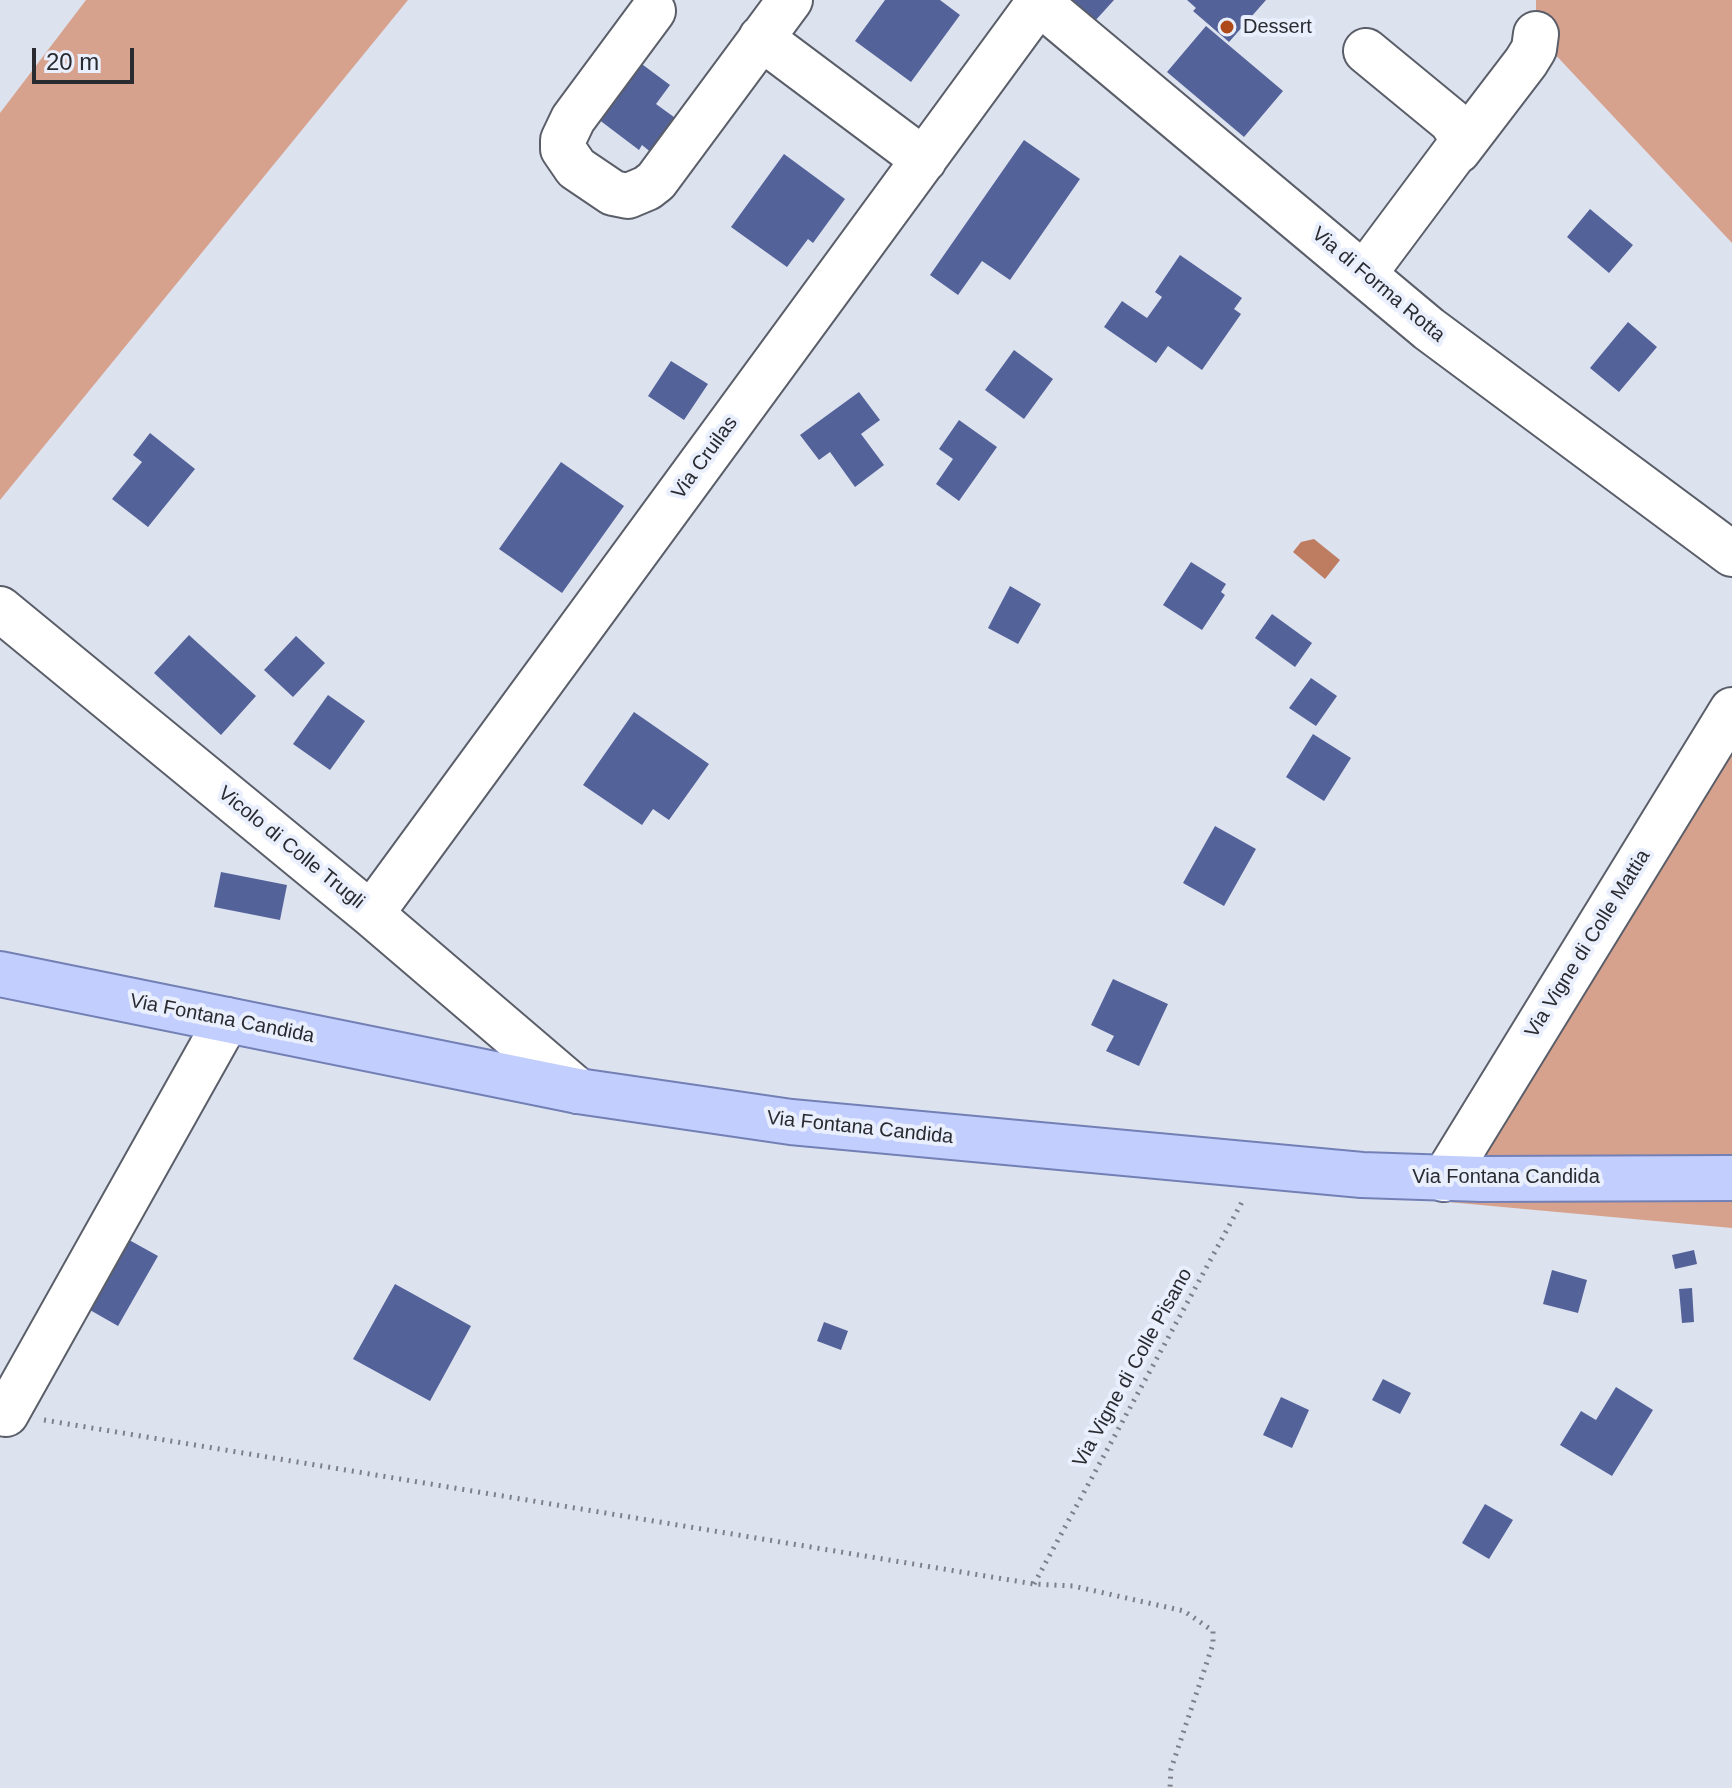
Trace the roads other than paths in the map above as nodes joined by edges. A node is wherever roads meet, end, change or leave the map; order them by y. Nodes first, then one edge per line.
1 (790, 0) edge
2 (1038, 1) edge
3 (653, 11) dead end
4 (1536, 34) dead end
5 (761, 38) junction
6 (1366, 51) dead end
7 (1458, 151) junction
8 (924, 160) junction
9 (1364, 274) junction
10 (1732, 554) edge
11 (0, 609) edge
12 (1732, 710) edge
13 (371, 914) junction
14 (0, 974) edge
15 (227, 1020) junction
16 (578, 1091) junction
17 (1732, 1178) edge
18 (1444, 1179) junction
19 (6, 1414) road end

1 - 5 street
2 - 8 street, Via Cruilas
2 - 9 street, Via di Forma Rotta
3 - 5 street
4 - 7 street
5 - 8 street
6 - 7 street
7 - 9 street
8 - 13 street, Via Cruilas
9 - 10 street, Via di Forma Rotta
11 - 13 street, Vicolo di Colle Trugli
12 - 18 street, Via Vigne di Colle Mattia
13 - 16 street, Vicolo di Colle Trugli
14 - 15 main road, Via Fontana Candida
15 - 16 main road, Via Fontana Candida
15 - 19 street
16 - 18 main road, Via Fontana Candida
17 - 18 main road, Via Fontana Candida

